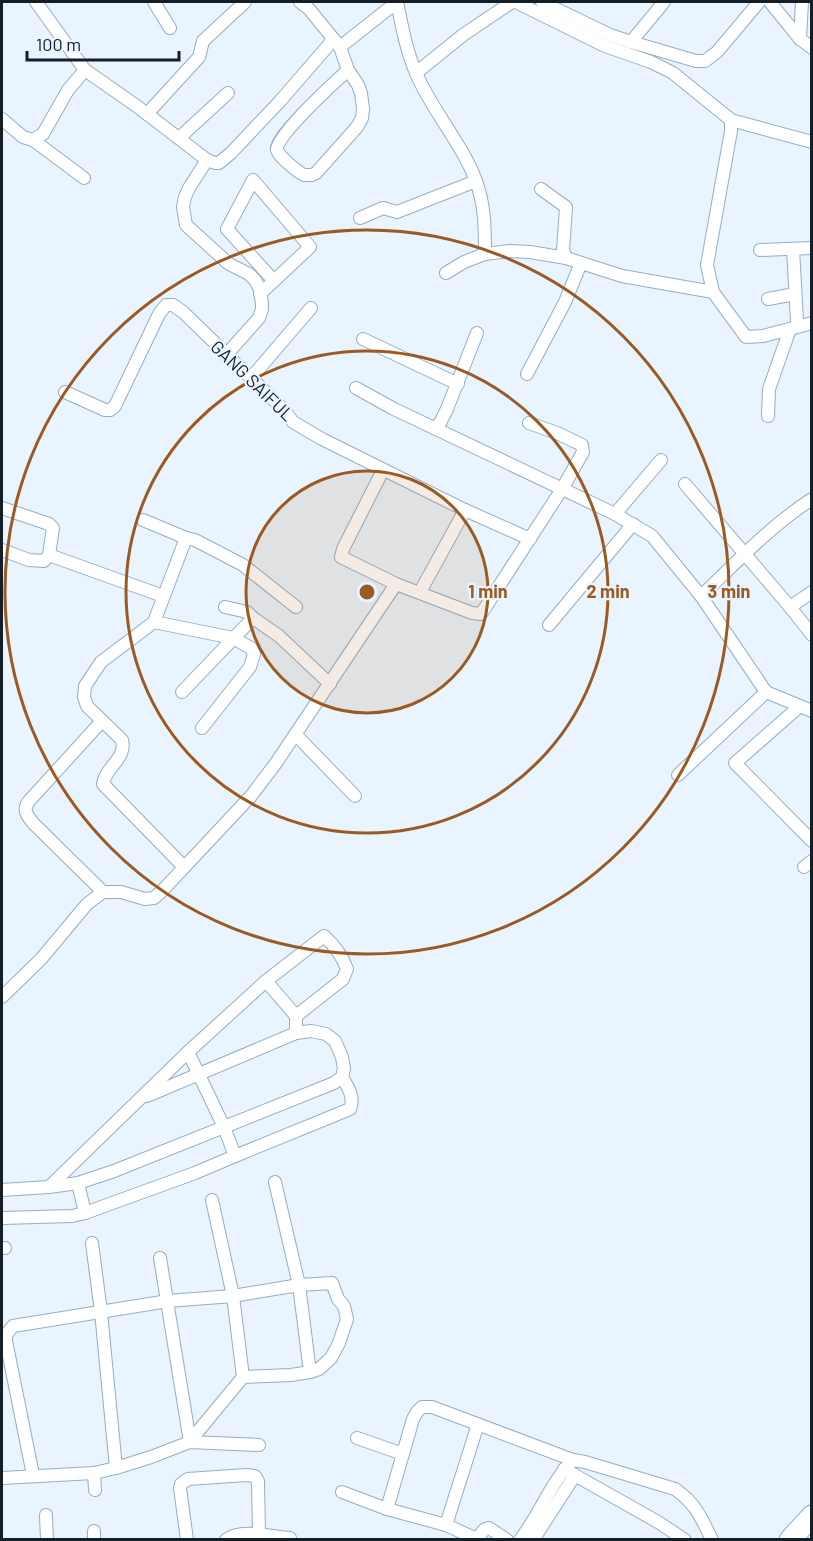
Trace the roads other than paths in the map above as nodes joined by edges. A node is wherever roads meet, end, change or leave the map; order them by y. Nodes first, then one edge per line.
1 (36, 2) edge
2 (154, 2) edge
3 (245, 2) edge
4 (300, 2) edge
5 (397, 2) edge
6 (514, 2) edge
7 (542, 2) edge
8 (664, 2) edge
9 (759, 2) edge
10 (770, 2) edge
11 (802, 2) edge
12 (564, 6) edge
13 (170, 28) dead end
14 (800, 39) junction
15 (632, 42) junction
16 (336, 44) junction
17 (812, 48) edge
18 (85, 70) junction
19 (348, 70) junction
20 (416, 73) junction
21 (228, 93) dead end
22 (147, 114) junction
23 (2, 119) edge
24 (730, 120) junction
25 (179, 138) junction
26 (33, 140) junction
27 (812, 142) edge
28 (207, 159) junction
29 (84, 178) dead end
30 (476, 181) junction
31 (541, 189) dead end
32 (360, 218) dead end
33 (812, 248) edge
34 (793, 249) junction
35 (760, 250) dead end
36 (485, 254) junction
37 (566, 258) junction
38 (581, 263) junction
39 (446, 273) dead end
40 (274, 281) junction
41 (713, 292) junction
42 (260, 294) junction
43 (795, 294) junction
44 (768, 299) dead end
45 (311, 308) dead end
46 (812, 323) edge
47 (794, 325) junction
48 (477, 333) dead end
49 (363, 339) dead end
50 (226, 355) junction
51 (527, 374) dead end
52 (251, 378) junction
53 (458, 384) junction
54 (356, 388) dead end
55 (65, 392) dead end
56 (768, 416) dead end
57 (529, 423) dead end
58 (435, 428) junction
59 (661, 460) dead end
60 (383, 470) junction
61 (685, 484) dead end
62 (562, 489) junction
63 (812, 499) edge
64 (2, 508) edge
65 (465, 510) junction
66 (615, 514) junction
67 (143, 520) dead end
68 (633, 524) junction
69 (186, 538) junction
70 (530, 538) junction
71 (2, 550) edge
72 (744, 554) junction
73 (49, 555) junction
74 (396, 584) junction
75 (420, 592) junction
76 (812, 592) edge
77 (163, 596) junction
78 (701, 596) junction
79 (225, 607) dead end
80 (296, 607) dead end
81 (790, 607) junction
82 (253, 618) junction
83 (154, 622) junction
84 (549, 626) dead end
85 (812, 635) edge
86 (233, 638) junction
87 (330, 684) junction
88 (182, 692) dead end
89 (766, 692) junction
90 (806, 708) edge
91 (102, 721) junction
92 (202, 728) dead end
93 (296, 735) junction
94 (678, 775) dead end
95 (355, 796) dead end
96 (812, 842) edge
97 (184, 867) junction
98 (103, 892) junction
99 (266, 981) junction
100 (2, 997) edge
101 (296, 1016) junction
102 (296, 1033) junction
103 (188, 1052) junction
104 (200, 1075) junction
105 (342, 1077) junction
106 (140, 1099) junction
107 (224, 1127) junction
108 (235, 1155) junction
109 (275, 1182) dead end
110 (78, 1183) junction
111 (49, 1186) junction
112 (2, 1190) edge
113 (212, 1200) dead end
114 (85, 1213) junction
115 (2, 1218) edge
116 (92, 1243) dead end
117 (160, 1258) dead end
118 (299, 1284) junction
119 (233, 1296) junction
120 (168, 1301) junction
121 (101, 1312) junction
122 (310, 1372) junction
123 (243, 1377) junction
124 (478, 1424) junction
125 (357, 1438) dead end
126 (190, 1440) junction
127 (259, 1445) dead end
128 (403, 1454) junction
129 (573, 1460) junction
130 (116, 1468) junction
131 (569, 1472) junction
132 (94, 1473) junction
133 (33, 1476) junction
134 (2, 1478) edge
135 (95, 1490) dead end
136 (342, 1492) dead end
137 (387, 1509) junction
138 (46, 1515) dead end
139 (812, 1516) edge
140 (446, 1525) junction
141 (812, 1533) edge
142 (259, 1534) junction
143 (275, 1538) edge
144 (291, 1538) dead end
145 (47, 1539) edge
146 (187, 1539) edge
147 (226, 1539) edge
148 (478, 1539) edge
149 (507, 1539) edge
150 (520, 1539) edge
151 (533, 1539) edge
152 (685, 1539) edge
153 (712, 1539) edge
154 (790, 1539) edge
155 (807, 1539) edge

1 - 18 street
2 - 13 street
3 - 22 street
4 - 16 street
5 - 16 street
5 - 20 street
6 - 20 street
6 - 24 street
7 - 12 street
8 - 15 street
9 - 15 street
10 - 14 street
11 - 14 street
12 - 15 street
14 - 17 street
16 - 19 street
16 - 28 street
18 - 22 street
18 - 26 street
19 - 19 street
20 - 30 street
21 - 25 street
22 - 25 street
23 - 26 street
24 - 27 street
24 - 41 street
25 - 28 street
26 - 29 street
28 - 42 street
30 - 32 street
30 - 36 street
31 - 37 street
33 - 34 street
34 - 35 street
34 - 43 street
36 - 37 street
36 - 39 street
37 - 38 street
38 - 41 street
38 - 51 street
40 - 40 street
40 - 42 street
41 - 47 street
42 - 50 street
43 - 44 street
43 - 47 street
45 - 52 street
46 - 47 street
47 - 56 street
48 - 53 street
49 - 53 street
50 - 52 street, GANG SAIFUL
50 - 55 street, GANG SAIFUL
52 - 60 street, GANG SAIFUL
53 - 58 street
54 - 58 street
57 - 62 street
58 - 62 street
59 - 66 street
60 - 65 street, GANG SAIFUL
60 - 74 street
61 - 72 street
62 - 66 street
62 - 70 street
63 - 72 street
64 - 73 street
65 - 70 street, GANG SAIFUL
65 - 75 street
66 - 68 street
67 - 69 street
68 - 78 street
68 - 84 street
69 - 77 street
69 - 80 street
70 - 75 street
71 - 73 street
72 - 78 street
72 - 81 street
73 - 77 street
74 - 75 street
74 - 87 street
76 - 81 street
77 - 83 street
78 - 89 street
79 - 82 street
81 - 85 street
82 - 86 street
82 - 87 street
83 - 86 street
83 - 91 street
86 - 88 street
86 - 92 street
87 - 93 street
89 - 90 street
89 - 94 street
90 - 96 street
91 - 97 street
91 - 98 street
93 - 95 street
93 - 97 street
97 - 98 street
98 - 100 street
99 - 101 street
99 - 101 street
99 - 103 street
101 - 102 street
102 - 104 street
102 - 105 street
103 - 104 street
103 - 106 street
104 - 106 street
104 - 107 street
105 - 107 street
105 - 108 street
106 - 111 street
107 - 108 street
107 - 110 street
108 - 114 street
109 - 118 street
110 - 111 street
110 - 114 street
111 - 112 street
113 - 119 street
114 - 115 street
116 - 121 street
117 - 120 street
118 - 119 street
118 - 122 street
118 - 122 street
119 - 120 street
119 - 123 street
120 - 121 street
120 - 126 street
121 - 130 street
121 - 133 street
122 - 123 street
123 - 126 street
124 - 128 street
124 - 129 street
124 - 140 street
125 - 128 street
126 - 127 street
126 - 130 street
128 - 137 street
129 - 131 street
129 - 153 street
130 - 132 street
131 - 150 street
131 - 151 street
131 - 152 street
132 - 133 street
132 - 135 street
133 - 134 street
136 - 137 street
137 - 140 street
138 - 145 street
139 - 154 highway
140 - 148 street
141 - 155 highway
142 - 143 street
142 - 146 street
142 - 147 street
143 - 144 street
148 - 149 street

